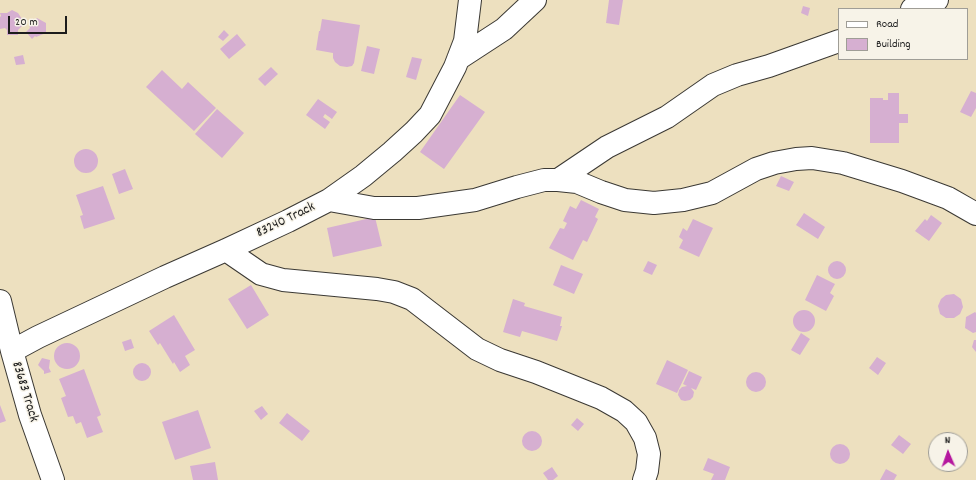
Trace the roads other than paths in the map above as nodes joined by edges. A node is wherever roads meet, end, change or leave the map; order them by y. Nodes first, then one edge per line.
1 (470, 0) edge
2 (535, 0) edge
3 (937, 0) edge
4 (914, 8) edge
5 (838, 41) edge
6 (458, 60) junction
7 (558, 180) junction
8 (329, 200) junction
9 (976, 214) edge
10 (226, 250) junction
11 (0, 301) edge
12 (12, 351) junction
13 (53, 480) edge
14 (644, 480) edge

1 - 6 street, 83240 Track
2 - 6 street
3 - 4 street
5 - 7 street
6 - 8 street, 83240 Track
7 - 8 street
7 - 9 street
8 - 10 street, 83240 Track
10 - 12 street, 83240 Track
10 - 14 street
11 - 12 street, 83683 Track
12 - 13 street, 83683 Track

